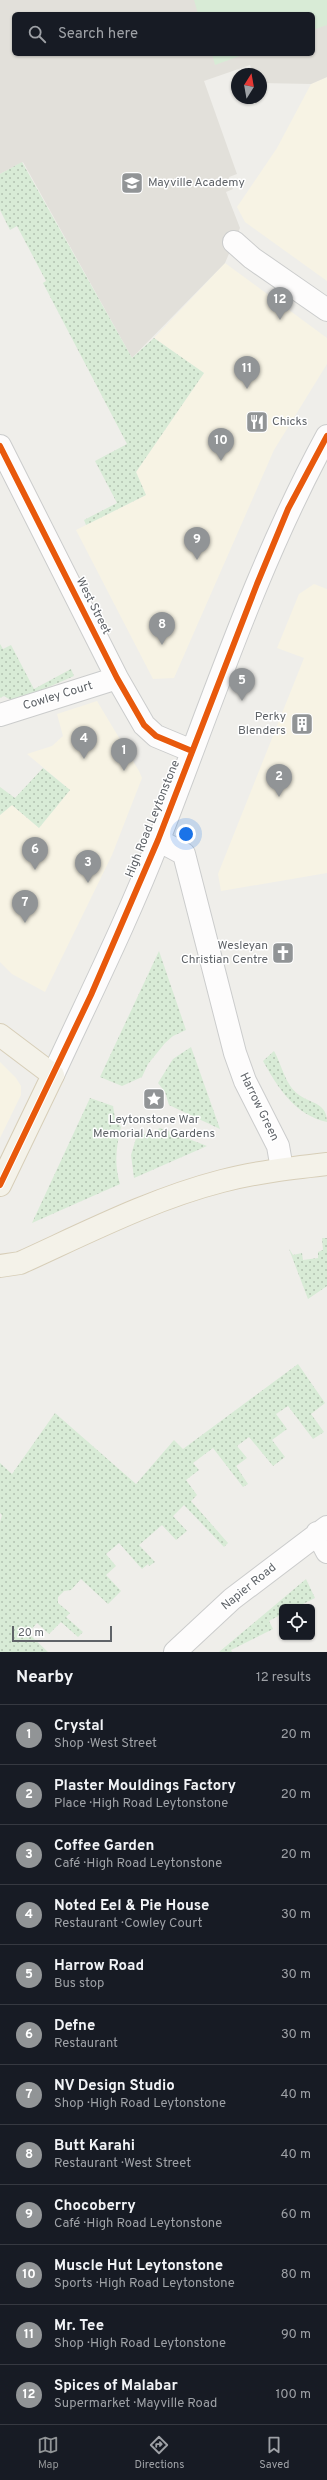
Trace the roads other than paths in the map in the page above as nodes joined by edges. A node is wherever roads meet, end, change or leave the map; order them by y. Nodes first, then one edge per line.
1 (234, 242) dead end
2 (327, 310) edge
3 (327, 436) edge
4 (0, 446) edge
5 (117, 678) junction
6 (0, 715) edge
7 (192, 751) junction
8 (158, 840) junction
9 (0, 1035) edge
10 (53, 1075) junction
11 (327, 1164) edge
12 (282, 1169) junction
13 (0, 1185) edge
14 (0, 1266) edge
15 (322, 1530) edge
16 (327, 1552) edge
17 (175, 1652) edge

1 - 2 street
3 - 7 street, High Road Leytonstone
4 - 5 street, West Street
5 - 6 street, Cowley Court
5 - 7 street, West Street
7 - 8 street, High Road Leytonstone
8 - 10 street, High Road Leytonstone
8 - 12 street, Harrow Green
9 - 10 main road
10 - 13 main road, High Road Leytonstone
11 - 12 main road
12 - 14 main road
15 - 16 street
15 - 17 street, Napier Road

